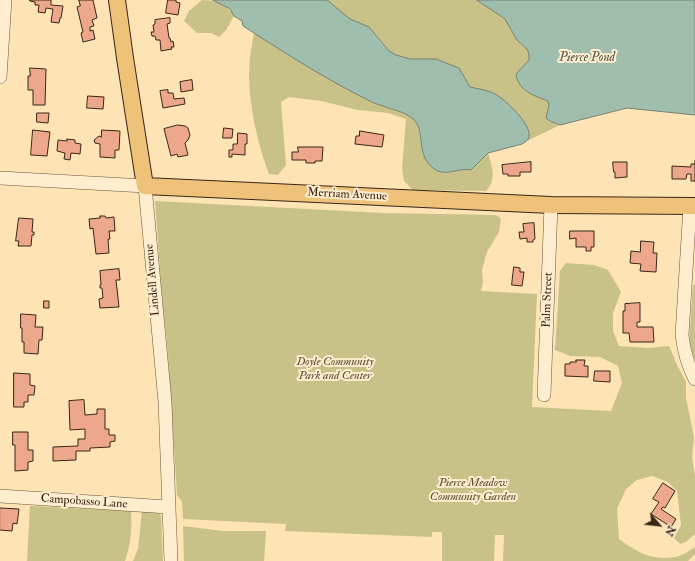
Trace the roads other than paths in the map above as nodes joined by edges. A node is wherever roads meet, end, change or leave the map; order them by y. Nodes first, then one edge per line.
1 (5, 0) edge
2 (117, 0) edge
3 (0, 78) edge
4 (0, 178) edge
5 (145, 186) junction
6 (551, 205) junction
7 (692, 206) edge
8 (695, 379) edge
9 (544, 395) dead end
10 (0, 496) edge
11 (168, 507) junction
12 (171, 561) edge

1 - 3 street
2 - 5 main road, Lindell Avenue
4 - 5 street, Merriam Avenue
5 - 6 main road, Merriam Avenue
5 - 11 street, Lindell Avenue
6 - 7 main road, Merriam Avenue
6 - 9 street, Palm Street
7 - 8 street
10 - 11 street, Campobasso Lane
11 - 12 street, Lindell Avenue

